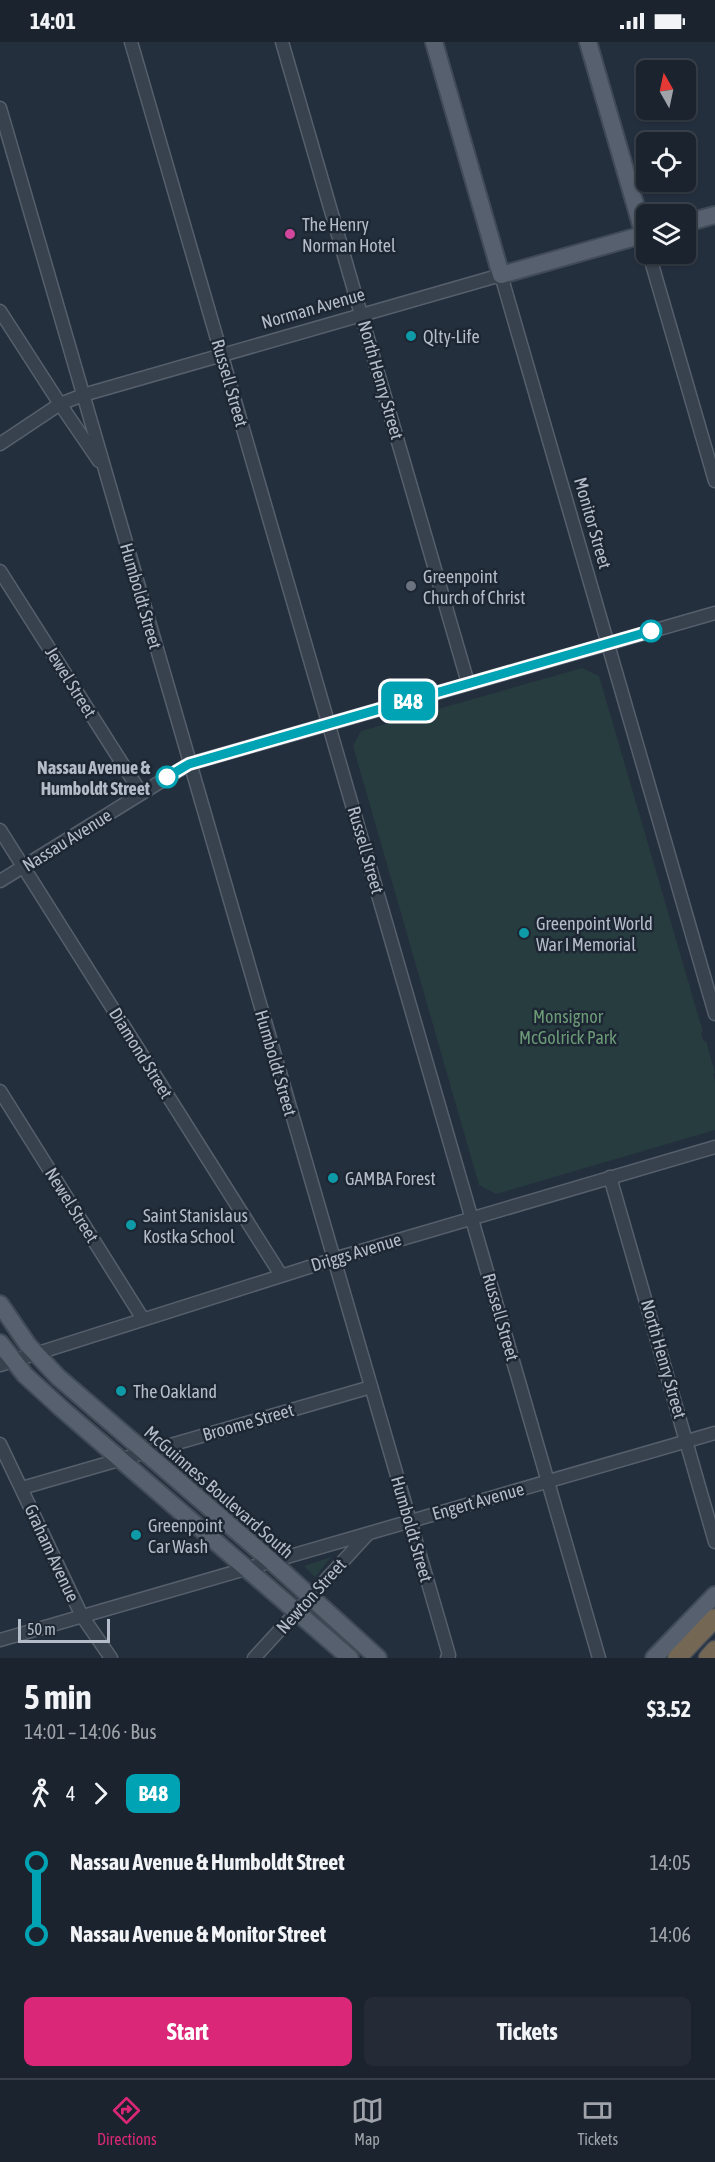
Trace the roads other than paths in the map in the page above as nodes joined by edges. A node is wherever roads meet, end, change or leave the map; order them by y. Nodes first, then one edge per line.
1 (131, 42) edge
2 (282, 42) edge
3 (434, 42) edge
4 (588, 42) edge
5 (0, 108) edge
6 (636, 204) edge
7 (715, 214) edge
8 (696, 220) edge
9 (636, 240) edge
10 (652, 264) edge
11 (501, 274) junction
12 (0, 311) edge
13 (362, 314) junction
14 (222, 355) junction
15 (83, 395) junction
16 (60, 404) junction
17 (0, 444) edge
18 (105, 470) junction
19 (715, 481) edge
20 (0, 570) edge
21 (715, 613) edge
22 (608, 644) junction
23 (468, 683) junction
24 (329, 724) junction
25 (189, 764) junction
26 (141, 793) junction
27 (0, 830) edge
28 (24, 867) junction
29 (0, 882) edge
30 (715, 1014) edge
31 (0, 1091) edge
32 (715, 1146) edge
33 (610, 1177) junction
34 (471, 1217) junction
35 (333, 1259) junction
36 (281, 1275) junction
37 (0, 1304) edge
38 (144, 1319) junction
39 (0, 1343) edge
40 (36, 1354) junction
41 (7, 1363) edge
42 (371, 1387) junction
43 (715, 1433) edge
44 (687, 1441) junction
45 (0, 1444) edge
46 (144, 1452) junction
47 (120, 1459) junction
48 (548, 1481) junction
49 (21, 1488) junction
50 (410, 1521) junction
51 (368, 1533) junction
52 (715, 1542) edge
53 (270, 1560) junction
54 (246, 1568) junction
55 (715, 1595) edge
56 (310, 1597) junction
57 (298, 1611) junction
58 (82, 1616) junction
59 (715, 1618) edge
60 (0, 1640) edge
61 (715, 1650) edge
62 (448, 1657) edge
63 (111, 1658) edge
64 (254, 1658) edge
65 (350, 1658) edge
66 (378, 1658) edge
67 (599, 1658) edge
68 (654, 1658) edge
69 (677, 1658) edge
70 (708, 1658) edge

1 - 14 street, Russell Street
2 - 13 street, North Henry Street
3 - 11 main road, Monitor Street
4 - 6 main road
5 - 15 street, Humboldt Street
7 - 8 main road
9 - 11 main road, Norman Avenue
10 - 19 street
11 - 13 street, Norman Avenue
11 - 22 street, Monitor Street
12 - 16 street, Humboldt Street
13 - 14 street, Norman Avenue
13 - 23 street, North Henry Street
14 - 15 street, Norman Avenue
14 - 24 street, Russell Street
15 - 16 street, Norman Avenue
15 - 18 street, Humboldt Street
16 - 17 street, Norman Avenue
16 - 18 street, Humboldt Street
18 - 25 street, Humboldt Street
20 - 26 street, Jewel Street
21 - 22 street, Nassau Avenue
22 - 23 street, Nassau Avenue
22 - 30 street, Monitor Street
23 - 24 street, Nassau Avenue
24 - 25 street, Nassau Avenue
24 - 34 street, Russell Street
25 - 26 street, Nassau Avenue
25 - 35 street, Humboldt Street
26 - 28 street, Nassau Avenue
27 - 28 street, Diamond Street
28 - 29 street, Nassau Avenue
28 - 36 street, Diamond Street
31 - 38 street, Newel Street
32 - 33 street, Driggs Avenue
33 - 34 street, Driggs Avenue
33 - 44 street, North Henry Street
34 - 35 street, Driggs Avenue
34 - 48 street, Russell Street
35 - 36 street, Driggs Avenue
35 - 42 street, Humboldt Street
36 - 38 street, Driggs Avenue
37 - 40 main road, McGuinness Boulevard South
38 - 40 street, Driggs Avenue
39 - 41 main road
40 - 41 street, Driggs Avenue
40 - 46 main road, McGuinness Boulevard South
41 - 47 main road
42 - 46 street, Broome Street
42 - 50 street, Humboldt Street
43 - 44 street, Engert Avenue
44 - 48 street, Engert Avenue
44 - 52 street, North Henry Street
45 - 49 street, Graham Avenue
46 - 47 street, Broome Street
46 - 53 main road, McGuinness Boulevard South
47 - 49 street, Broome Street
47 - 54 main road
48 - 50 street, Engert Avenue
48 - 67 street, Russell Street
49 - 58 street, Graham Avenue
50 - 51 street, Engert Avenue
50 - 62 street, Humboldt Street
51 - 53 street, Engert Avenue
51 - 56 street, Newton Street
53 - 54 street, Engert Avenue
53 - 56 main road, McGuinness Boulevard South
54 - 57 main road
54 - 58 street, Engert Avenue
55 - 68 main road
56 - 57 street, Newton Street
56 - 66 main road, McGuinness Boulevard South
57 - 64 street, Newton Street
57 - 65 main road
58 - 60 street, Engert Avenue
58 - 63 street, Graham Avenue
59 - 69 highway
61 - 70 highway

